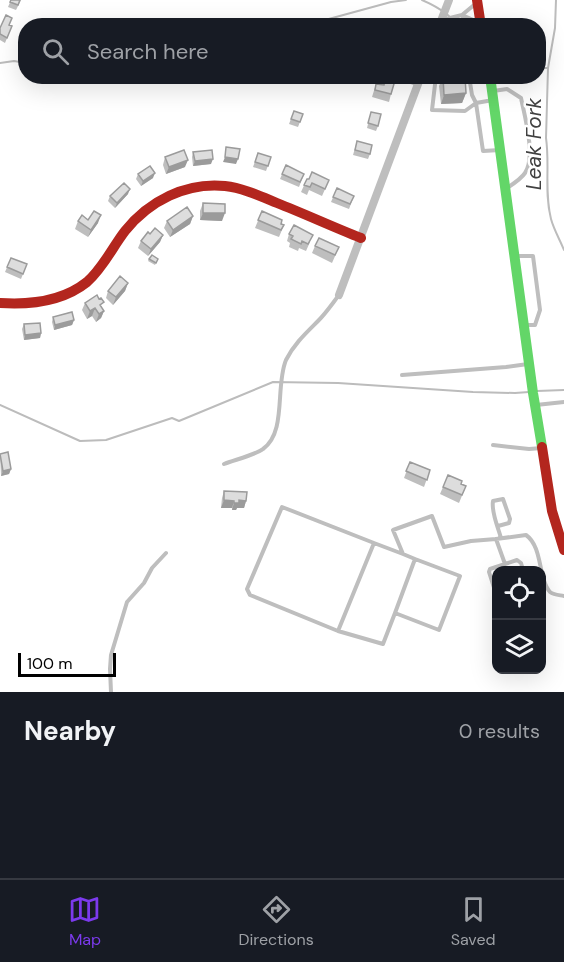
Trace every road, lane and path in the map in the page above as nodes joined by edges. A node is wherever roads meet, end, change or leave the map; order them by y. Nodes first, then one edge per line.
1 (449, 0) edge
2 (477, 1) edge
3 (462, 15) junction
4 (445, 18) edge
5 (454, 18) edge
6 (463, 18) edge
7 (468, 18) edge
8 (480, 18) edge
9 (418, 84) edge
10 (435, 84) edge
11 (470, 84) edge
12 (491, 84) edge
13 (493, 95) junction
14 (476, 103) junction
15 (500, 150) junction
16 (506, 189) junction
17 (361, 238) junction
18 (515, 256) junction
19 (339, 295) joint
20 (0, 303) edge
21 (523, 325) junction
22 (529, 364) junction
23 (402, 375) dead end
24 (564, 402) edge
25 (535, 405) junction
26 (493, 445) dead end
27 (542, 448) junction
28 (224, 464) dead end
29 (498, 526) junction
30 (499, 539) junction
31 (374, 543) junction
32 (563, 543) edge
33 (166, 553) dead end
34 (403, 554) junction
35 (415, 560) junction
36 (505, 564) junction
37 (499, 566) edge
38 (521, 566) edge
39 (492, 568) edge
40 (492, 581) edge
41 (564, 596) edge
42 (395, 613) junction
43 (338, 632) junction
44 (111, 692) edge

1 - 4 street
2 - 3 lane
2 - 8 main road
3 - 5 lane
3 - 6 lane
3 - 7 lane
9 - 17 street
10 - 14 lane
11 - 14 lane
12 - 13 main road
13 - 14 lane
13 - 15 main road
13 - 16 lane
14 - 15 lane
15 - 16 main road
16 - 18 main road
17 - 19 street
17 - 20 main road
18 - 21 main road
18 - 21 lane
19 - 28 lane
21 - 22 main road
22 - 23 lane
22 - 25 main road
24 - 25 lane
25 - 27 main road
26 - 27 lane
27 - 32 main road
29 - 29 lane
29 - 30 lane
30 - 34 lane
30 - 36 lane
30 - 41 lane
31 - 34 lane
31 - 43 lane
31 - 43 lane
33 - 44 lane
34 - 35 lane
35 - 42 lane
35 - 42 lane
36 - 37 lane
36 - 38 lane
39 - 40 lane
42 - 43 lane

